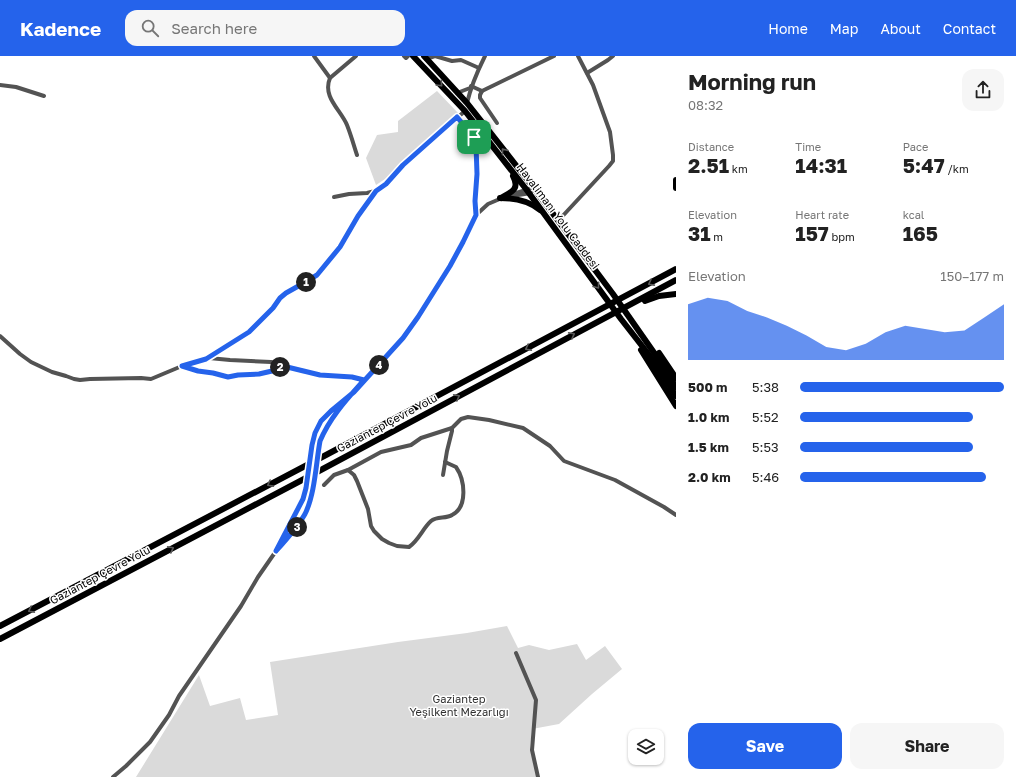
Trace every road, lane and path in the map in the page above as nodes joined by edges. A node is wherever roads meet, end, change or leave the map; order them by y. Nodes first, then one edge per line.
1 (314, 56) edge
2 (356, 56) edge
3 (404, 56) edge
4 (408, 56) edge
5 (413, 56) edge
6 (485, 56) edge
7 (554, 56) edge
8 (578, 56) edge
9 (613, 56) edge
10 (425, 57) edge
11 (461, 58) edge
12 (607, 58) edge
13 (479, 68) junction
14 (587, 73) junction
15 (330, 78) junction
16 (0, 85) edge
17 (471, 87) junction
18 (482, 91) junction
19 (457, 93) junction
20 (44, 96) dead end
21 (467, 103) junction
22 (465, 111) junction
23 (457, 117) junction
24 (497, 123) dead end
25 (357, 156) dead end
26 (508, 165) junction
27 (676, 180) edge
28 (676, 188) edge
29 (531, 190) junction
30 (376, 191) junction
31 (334, 197) dead end
32 (500, 198) junction
33 (545, 214) junction
34 (476, 215) junction
35 (558, 221) junction
36 (676, 269) edge
37 (676, 280) edge
38 (676, 294) edge
39 (631, 306) junction
40 (627, 326) junction
41 (641, 334) junction
42 (0, 336) edge
43 (208, 358) junction
44 (182, 366) junction
45 (283, 366) junction
46 (676, 378) edge
47 (364, 380) junction
48 (676, 387) edge
49 (354, 392) junction
50 (676, 396) edge
51 (676, 406) edge
52 (452, 428) junction
53 (445, 462) junction
54 (348, 470) junction
55 (443, 474) dead end
56 (324, 485) dead end
57 (676, 515) edge
58 (276, 551) junction
59 (0, 626) edge
60 (0, 638) edge
61 (516, 653) dead end
62 (113, 777) edge
63 (538, 777) edge

1 - 15 street
2 - 15 street
3 - 4 street
5 -> 22 highway, Havalimanı Yolu Caddesi
6 - 13 street
7 - 18 street
8 - 14 street
9 - 12 street
10 - 11 street
10 - 19 highway, Havalimanı Yolu Caddesi
11 - 13 street
12 - 14 street
13 - 17 street
14 - 35 street
15 - 25 street
16 - 20 street
17 - 18 street
17 - 19 street
17 - 21 street
18 - 24 street
19 - 21 highway, Havalimanı Yolu Caddesi
29 -> 21 highway, Havalimanı Yolu Caddesi
22 - 23 street
22 - 26 highway, Havalimanı Yolu Caddesi
23 - 30 street
23 - 34 street
26 - 29 highway, Havalimanı Yolu Caddesi
26 - 32 highway
27 - 28 highway
29 - 32 street
29 - 33 highway, Havalimanı Yolu Caddesi
29 - 35 highway, Havalimanı Yolu Caddesi
30 - 31 street
30 - 43 street
32 - 33 highway
32 - 34 street
33 -> 40 highway, Havalimanı Yolu Caddesi
34 - 47 street
35 - 41 highway, Havalimanı Yolu Caddesi
36 -> 59 highway, Gaziantep Çevre Yolu
37 - 39 highway, Gaziantep Çevre Yolu
38 - 39 highway
60 -> 39 highway, Gaziantep Çevre Yolu
40 - 50 highway, Havalimanı Yolu Caddesi
40 - 51 highway
41 - 46 highway
41 - 48 highway, Havalimanı Yolu Caddesi
42 - 44 street
43 - 44 street
43 - 45 street
44 - 45 street
45 - 47 street
47 - 49 street
49 - 58 street
49 - 58 street
52 - 53 street
52 - 54 street
52 - 57 street
53 - 54 street
53 - 55 street
54 - 56 street
58 - 62 street
61 - 63 street

